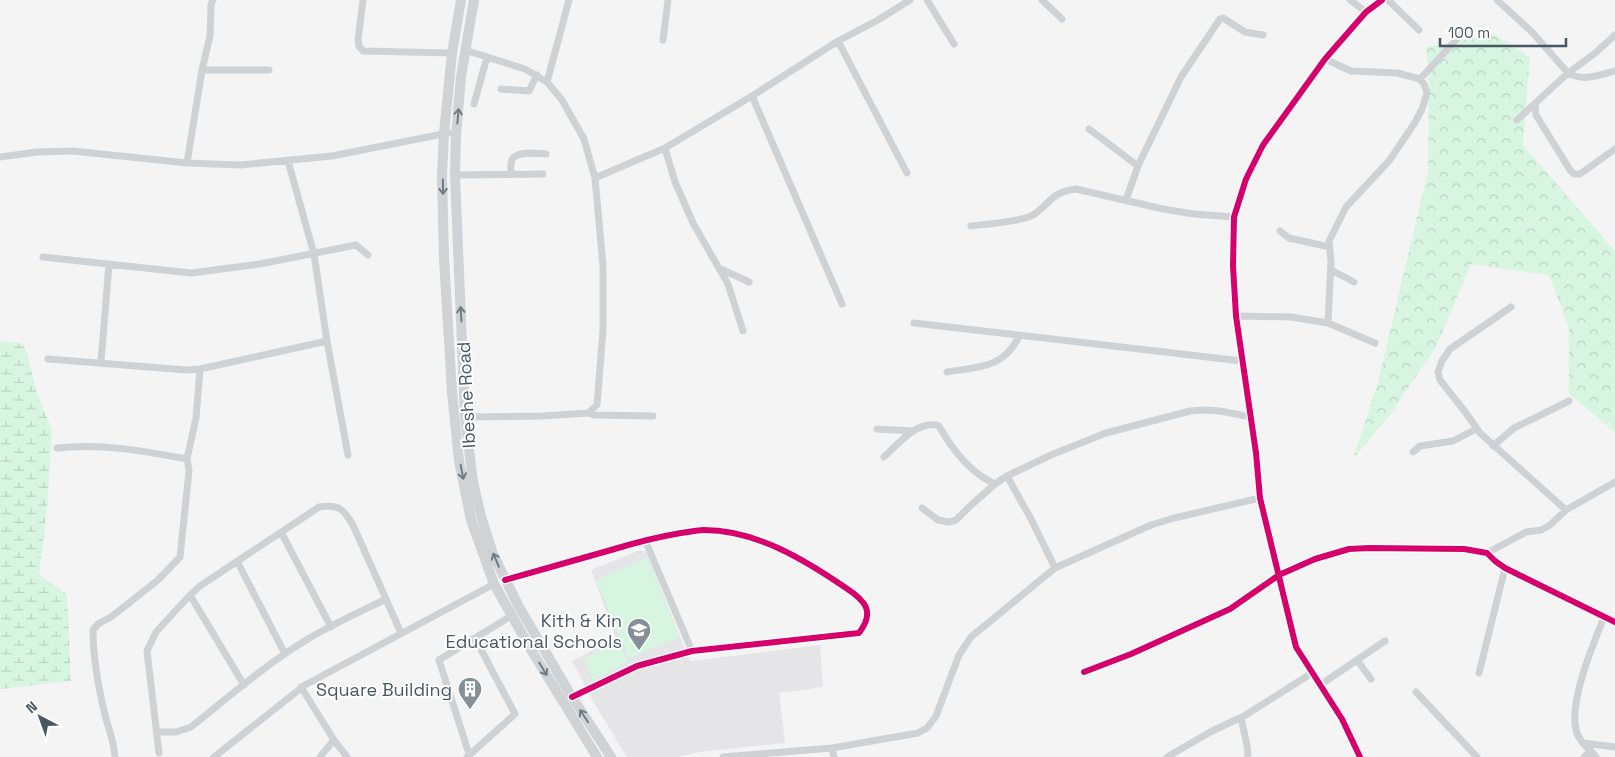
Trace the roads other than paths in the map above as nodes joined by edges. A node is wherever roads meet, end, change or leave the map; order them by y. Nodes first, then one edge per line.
1 (213, 0) edge
2 (362, 0) edge
3 (461, 0) edge
4 (474, 0) edge
5 (569, 0) edge
6 (668, 0) edge
7 (910, 0) edge
8 (927, 0) edge
9 (1042, 0) edge
10 (1350, 0) edge
11 (1382, 0) edge
12 (1388, 0) edge
13 (1497, 0) edge
14 (1366, 12) junction
15 (1062, 19) dead end
16 (1419, 30) dead end
17 (1465, 30) dead end
18 (1615, 35) edge
19 (1263, 36) dead end
20 (663, 40) dead end
21 (838, 41) junction
22 (954, 44) dead end
23 (465, 50) junction
24 (452, 53) junction
25 (487, 57) junction
26 (1325, 59) junction
27 (202, 70) junction
28 (269, 70) dead end
29 (1615, 72) edge
30 (1568, 73) junction
31 (537, 75) junction
32 (1420, 79) junction
33 (548, 82) junction
34 (500, 89) dead end
35 (752, 96) junction
36 (474, 104) dead end
37 (1535, 105) junction
38 (1517, 120) dead end
39 (1090, 129) dead end
40 (444, 133) junction
41 (456, 134) junction
42 (665, 148) junction
43 (1615, 149) edge
44 (546, 154) dead end
45 (0, 158) edge
46 (288, 161) junction
47 (187, 163) junction
48 (1138, 166) junction
49 (455, 174) junction
50 (511, 174) junction
51 (543, 174) dead end
52 (907, 174) dead end
53 (595, 178) junction
54 (1126, 200) junction
55 (1234, 217) junction
56 (971, 226) dead end
57 (1280, 231) dead end
58 (1330, 248) junction
59 (314, 254) junction
60 (368, 255) dead end
61 (43, 256) dead end
62 (109, 264) junction
63 (718, 267) junction
64 (1331, 270) junction
65 (749, 282) dead end
66 (1354, 282) dead end
67 (842, 304) dead end
68 (1511, 307) dead end
69 (1236, 316) junction
70 (914, 323) dead end
71 (1328, 323) junction
72 (743, 331) dead end
73 (1019, 336) junction
74 (327, 341) junction
75 (1375, 344) dead end
76 (48, 359) dead end
77 (1242, 361) junction
78 (101, 362) junction
79 (200, 369) junction
80 (947, 372) dead end
81 (1569, 401) dead end
82 (588, 413) junction
83 (653, 416) dead end
84 (465, 417) junction
85 (1251, 417) junction
86 (877, 429) dead end
87 (1476, 429) junction
88 (913, 431) junction
89 (1493, 446) junction
90 (57, 448) dead end
91 (1413, 452) dead end
92 (348, 456) dead end
93 (884, 457) dead end
94 (187, 459) junction
95 (1007, 476) junction
96 (1615, 482) edge
97 (995, 484) junction
98 (1260, 498) junction
99 (922, 508) dead end
100 (1566, 510) junction
101 (281, 532) junction
102 (645, 540) junction
103 (1487, 553) junction
104 (237, 561) junction
105 (1055, 568) junction
106 (1505, 568) junction
107 (1279, 575) junction
108 (505, 580) junction
109 (494, 584) junction
110 (190, 595) junction
111 (386, 599) junction
112 (511, 616) junction
113 (1604, 617) junction
114 (1615, 622) edge
115 (331, 627) junction
116 (401, 632) junction
117 (475, 638) junction
118 (1385, 641) dead end
119 (692, 651) junction
120 (285, 654) junction
121 (1357, 660) junction
122 (1084, 672) dead end
123 (1312, 673) junction
124 (1478, 673) dead end
125 (1371, 679) dead end
126 (1320, 684) junction
127 (244, 685) junction
128 (301, 688) junction
129 (1416, 692) dead end
130 (572, 697) junction
131 (1241, 718) junction
132 (157, 732) junction
133 (334, 740) junction
134 (1583, 743) junction
135 (1615, 747) edge
136 (832, 748) junction
137 (159, 753) dead end
138 (1594, 754) edge
139 (468, 756) edge
140 (115, 757) edge
141 (214, 757) edge
142 (320, 757) edge
143 (347, 757) edge
144 (597, 757) edge
145 (611, 757) edge
146 (722, 757) edge
147 (834, 757) edge
148 (1167, 757) edge
149 (1248, 757) edge
150 (1360, 757) edge
151 (1477, 757) edge
152 (1584, 757) edge

1 - 27 street
2 - 24 street
3 - 24 main road, Ibeshe Road
4 - 23 main road, Ibeshe Road
5 - 33 street
6 - 20 street
7 - 21 street
8 - 22 street
9 - 15 street
10 - 14 street
11 - 14 street
12 - 16 street
13 - 30 street
14 - 26 street
17 - 32 street
18 - 30 street
19 - 48 street
21 - 35 street
21 - 52 street
23 - 25 street
41 -> 23 main road, Ibeshe Road
24 - 40 main road, Ibeshe Road
25 - 31 street
25 - 36 street
26 - 32 street
26 - 55 street
27 - 28 street
27 - 47 street
29 - 30 street
30 - 37 street
31 - 33 street
31 - 34 street
32 - 58 street
33 - 53 street
35 - 42 street
35 - 67 street
37 - 38 street
37 - 43 street
39 - 48 street
40 - 41 street
40 - 46 street
40 -> 109 main road, Ibeshe Road
41 - 49 main road, Ibeshe Road
42 - 53 street
42 - 63 street
44 - 50 street
45 - 47 street
46 - 47 street
46 - 59 street
48 - 54 street
49 - 50 street
84 -> 49 main road, Ibeshe Road
50 - 51 street
53 - 82 street
54 - 55 street
54 - 56 street
55 - 69 street
57 - 58 street
58 - 64 street
59 - 60 street
59 - 62 street
59 - 74 street
61 - 62 street
62 - 78 street
63 - 65 street
63 - 72 street
64 - 66 street
64 - 71 street
68 - 87 street
69 - 71 street
69 - 77 street
70 - 73 street
71 - 75 street
73 - 77 street
73 - 80 street
74 - 79 street
74 - 92 street
76 - 78 street
77 - 85 street
78 - 79 street
79 - 94 street
81 - 89 street
82 - 83 street
82 - 84 street
108 -> 84 main road, Ibeshe Road
85 - 95 street
85 - 98 street
86 - 88 street
87 - 89 street
87 - 91 street
88 - 93 street
88 - 97 street
89 - 100 street
90 - 94 street
94 - 140 street
95 - 97 street
95 - 105 street
96 - 100 street
97 - 99 street
98 - 105 street
98 - 107 street
100 - 103 street
101 - 104 street
101 - 111 street
101 - 115 street
102 - 108 street
102 - 119 street
102 - 119 street
103 - 106 street
103 - 107 street
104 - 110 street
104 - 120 street
105 - 136 street
106 - 113 street
106 - 124 street
107 - 122 street
107 - 123 street
108 - 130 main road, Ibeshe Road
109 - 112 main road, Ibeshe Road
109 - 116 street
110 - 127 street
110 - 132 street
111 - 115 street
111 - 116 street
112 - 117 street
112 -> 144 main road, Ibeshe Road
113 - 114 street
113 - 134 street
115 - 120 street
116 - 128 street
117 - 139 street
117 - 139 street
118 - 121 street
119 - 130 street
120 - 127 street
121 - 125 street
121 - 126 street
123 - 126 street
123 - 131 street
126 - 150 street
127 - 132 street
128 - 133 street
128 - 141 street
129 - 151 street
145 -> 130 main road, Ibeshe Road
131 - 148 street
131 - 149 street
132 - 137 street
133 - 142 street
133 - 143 street
134 - 135 street
134 - 138 street
136 - 146 street
136 - 147 street
138 - 152 street

